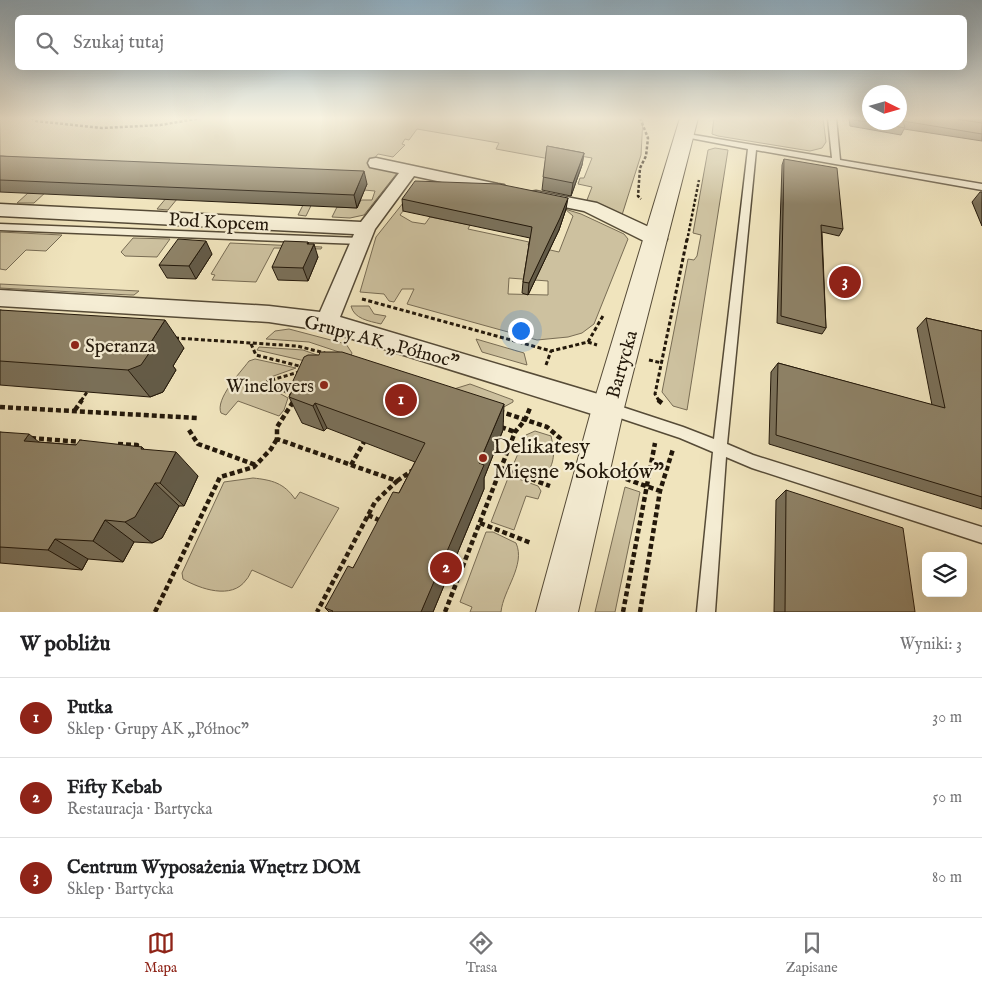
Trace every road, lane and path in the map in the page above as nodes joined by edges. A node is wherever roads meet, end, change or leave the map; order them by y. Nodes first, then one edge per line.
1 (647, 147) edge
2 (682, 147) edge
3 (706, 147) edge
4 (752, 147) joint
5 (835, 147) edge
6 (836, 161) junction
7 (376, 163) dead end
8 (409, 170) junction
9 (982, 187) edge
10 (644, 203) dead end
11 (0, 210) edge
12 (0, 227) edge
13 (363, 235) junction
14 (657, 239) junction
15 (0, 298) edge
16 (358, 299) dead end
17 (327, 322) junction
18 (173, 338) dead end
19 (588, 342) dead end
20 (250, 343) junction
21 (334, 356) edge
22 (662, 363) dead end
23 (299, 390) edge
24 (87, 392) edge
25 (296, 397) junction
26 (0, 407) edge
27 (608, 408) junction
28 (74, 410) junction
29 (497, 410) edge
30 (197, 418) dead end
31 (525, 420) junction
32 (497, 425) edge
33 (659, 425) junction
34 (189, 430) dead end
35 (516, 432) junction
36 (30, 438) dead end
37 (277, 439) junction
38 (49, 440) junction
39 (88, 442) edge
40 (364, 442) edge
41 (108, 443) edge
42 (44, 445) edge
43 (720, 448) junction
44 (561, 453) dead end
45 (129, 458) edge
46 (256, 464) junction
47 (421, 464) edge
48 (351, 465) junction
49 (502, 468) junction
50 (626, 479) dead end
51 (397, 481) junction
52 (550, 486) dead end
53 (648, 486) junction
54 (368, 515) junction
55 (386, 523) edge
56 (480, 523) junction
57 (982, 535) edge
58 (530, 543) dead end
59 (155, 612) edge
60 (317, 612) edge
61 (445, 612) edge
62 (557, 612) edge
63 (623, 612) edge
64 (640, 612) edge
65 (706, 612) edge

1 - 10 path
2 - 14 street, Bartycka
3 - 22 path
4 - 6 lane
4 - 43 lane
5 - 6 lane
6 - 9 lane
7 - 8 street
8 - 13 street
8 - 14 street
11 - 13 street, Pod Kopcem
12 - 13 lane
13 - 17 street
14 - 27 street, Bartycka
15 - 17 street, Grupy AK „Północ”
16 - 19 path
17 - 27 street, Grupy AK „Północ”
18 - 20 path
20 - 21 path
20 - 25 path
23 - 25 path
24 - 28 path
25 - 37 path
26 - 28 path
27 - 33 lane
27 - 62 street, Bartycka
28 - 30 path
29 - 31 path
31 - 35 path
31 - 44 path
32 - 35 path
33 - 43 lane
33 - 53 path
34 - 46 path
35 - 49 path
36 - 38 path
37 - 46 path
37 - 48 path
38 - 39 path
38 - 42 path
40 - 48 path
41 - 45 path
43 - 57 lane
43 - 65 lane
46 - 59 path
47 - 51 path
48 - 51 path
49 - 52 path
49 - 56 path
50 - 53 path
51 - 54 path
53 - 63 path
53 - 64 path
54 - 55 path
54 - 60 path
56 - 58 path
56 - 61 path

